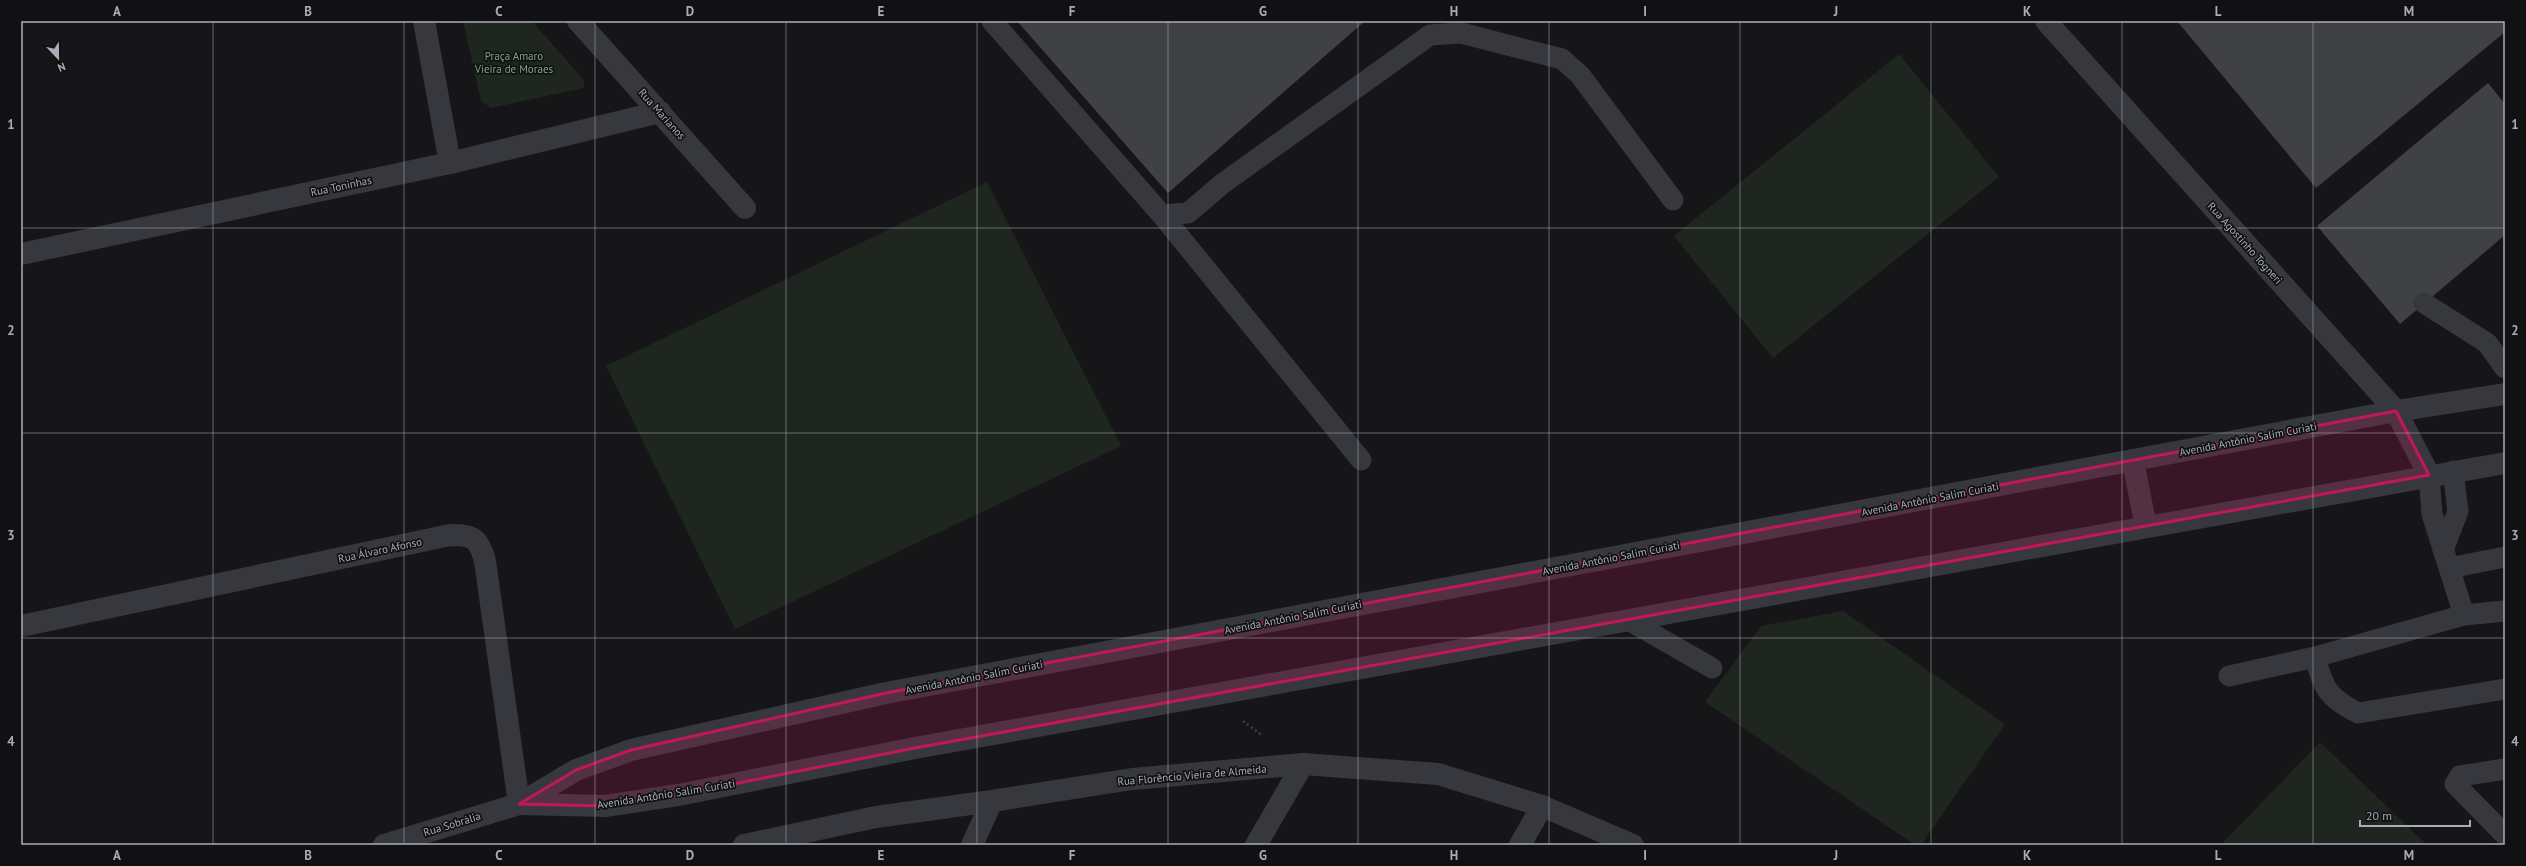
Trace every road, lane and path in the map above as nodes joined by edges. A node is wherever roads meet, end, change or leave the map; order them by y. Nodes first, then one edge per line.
1 (424, 21) edge
2 (578, 21) edge
3 (992, 21) edge
4 (2046, 21) edge
5 (660, 112) junction
6 (450, 163) junction
7 (1673, 200) dead end
8 (745, 208) dead end
9 (1162, 215) junction
10 (21, 254) edge
11 (2424, 303) dead end
12 (2505, 368) edge
13 (2505, 394) edge
14 (2396, 411) junction
15 (1361, 460) dead end
16 (2133, 460) junction
17 (2505, 463) edge
18 (2453, 471) junction
19 (2429, 475) junction
20 (2146, 527) junction
21 (2505, 557) edge
22 (2446, 559) junction
23 (2505, 611) edge
24 (2464, 615) junction
25 (1630, 621) junction
26 (21, 626) edge
27 (2315, 657) junction
28 (1712, 668) dead end
29 (2229, 676) dead end
30 (2505, 689) edge
31 (1212, 696) junction
32 (1265, 737) dead end
33 (1303, 764) junction
34 (2505, 769) edge
35 (992, 801) junction
36 (519, 804) junction
37 (1542, 806) junction
38 (2505, 835) edge
39 (384, 845) edge
40 (744, 845) edge
41 (972, 845) edge
42 (1256, 845) edge
43 (1520, 845) edge
44 (1633, 845) edge

1 - 6 street
2 - 5 street, Rua Marianos
3 - 9 lane
4 - 14 street, Rua Agostinho Togneri
5 - 6 street, Rua Toninhas
5 - 8 street, Rua Marianos
6 - 10 street, Rua Toninhas
7 - 9 lane
9 - 15 lane
11 - 12 lane
13 - 14 street, Avenida Antônio Salim Curiati
14 - 16 street, Avenida Antônio Salim Curiati
14 - 19 street, Rua Agostinho Togneri
16 - 20 street
16 - 36 street, Avenida Antônio Salim Curiati
17 - 18 street, Avenida Antônio Salim Curiati
18 - 19 street, Avenida Antônio Salim Curiati
18 - 22 lane
19 - 20 street, Avenida Antônio Salim Curiati
19 - 22 lane
20 - 25 street, Avenida Antônio Salim Curiati
21 - 22 lane
22 - 24 lane
23 - 24 lane
24 - 27 lane
25 - 28 lane
25 - 31 street, Avenida Antônio Salim Curiati
26 - 36 street, Rua Álvaro Afonso
27 - 29 lane
27 - 30 lane
31 - 32 path
31 - 36 street, Avenida Antônio Salim Curiati
33 - 35 street, Rua Florêncio Vieira de Almeida
33 - 37 street, Rua Florêncio Vieira de Almeida
33 - 42 street
34 - 38 lane
35 - 40 street, Rua Florêncio Vieira de Almeida
35 - 41 street
36 - 39 street, Rua Sobrália
37 - 43 street
37 - 44 street, Rua Florêncio Vieira de Almeida

